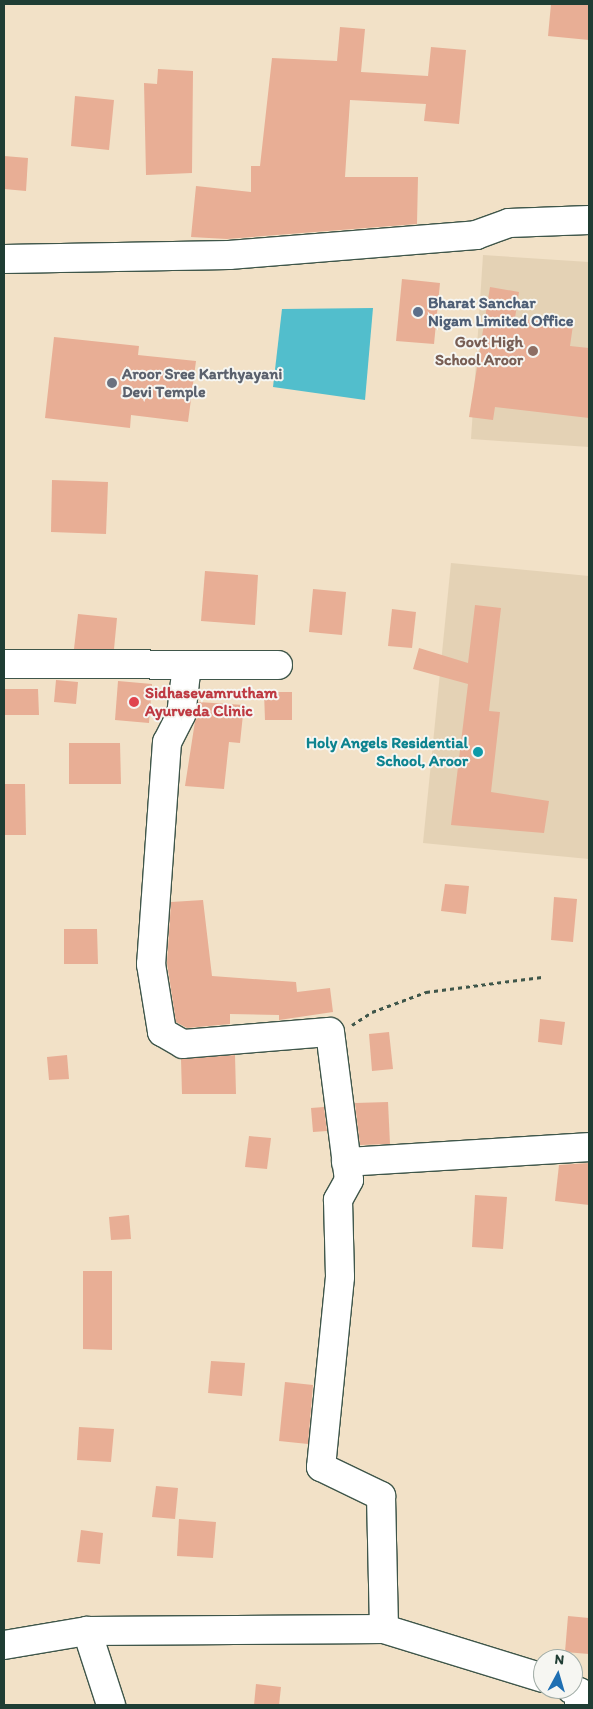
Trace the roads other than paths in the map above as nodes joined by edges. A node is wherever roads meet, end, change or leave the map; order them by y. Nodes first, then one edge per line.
1 (589, 220) edge
2 (4, 259) edge
3 (4, 664) edge
4 (187, 665) junction
5 (278, 665) dead end
6 (589, 1147) edge
7 (346, 1162) junction
8 (384, 1629) junction
9 (87, 1631) junction
10 (4, 1645) edge
11 (533, 1675) edge
12 (111, 1705) edge

1 - 2 street
3 - 4 street
4 - 5 street
4 - 7 street
6 - 7 street
7 - 8 street
8 - 9 street
8 - 11 street
9 - 10 street
9 - 12 street

